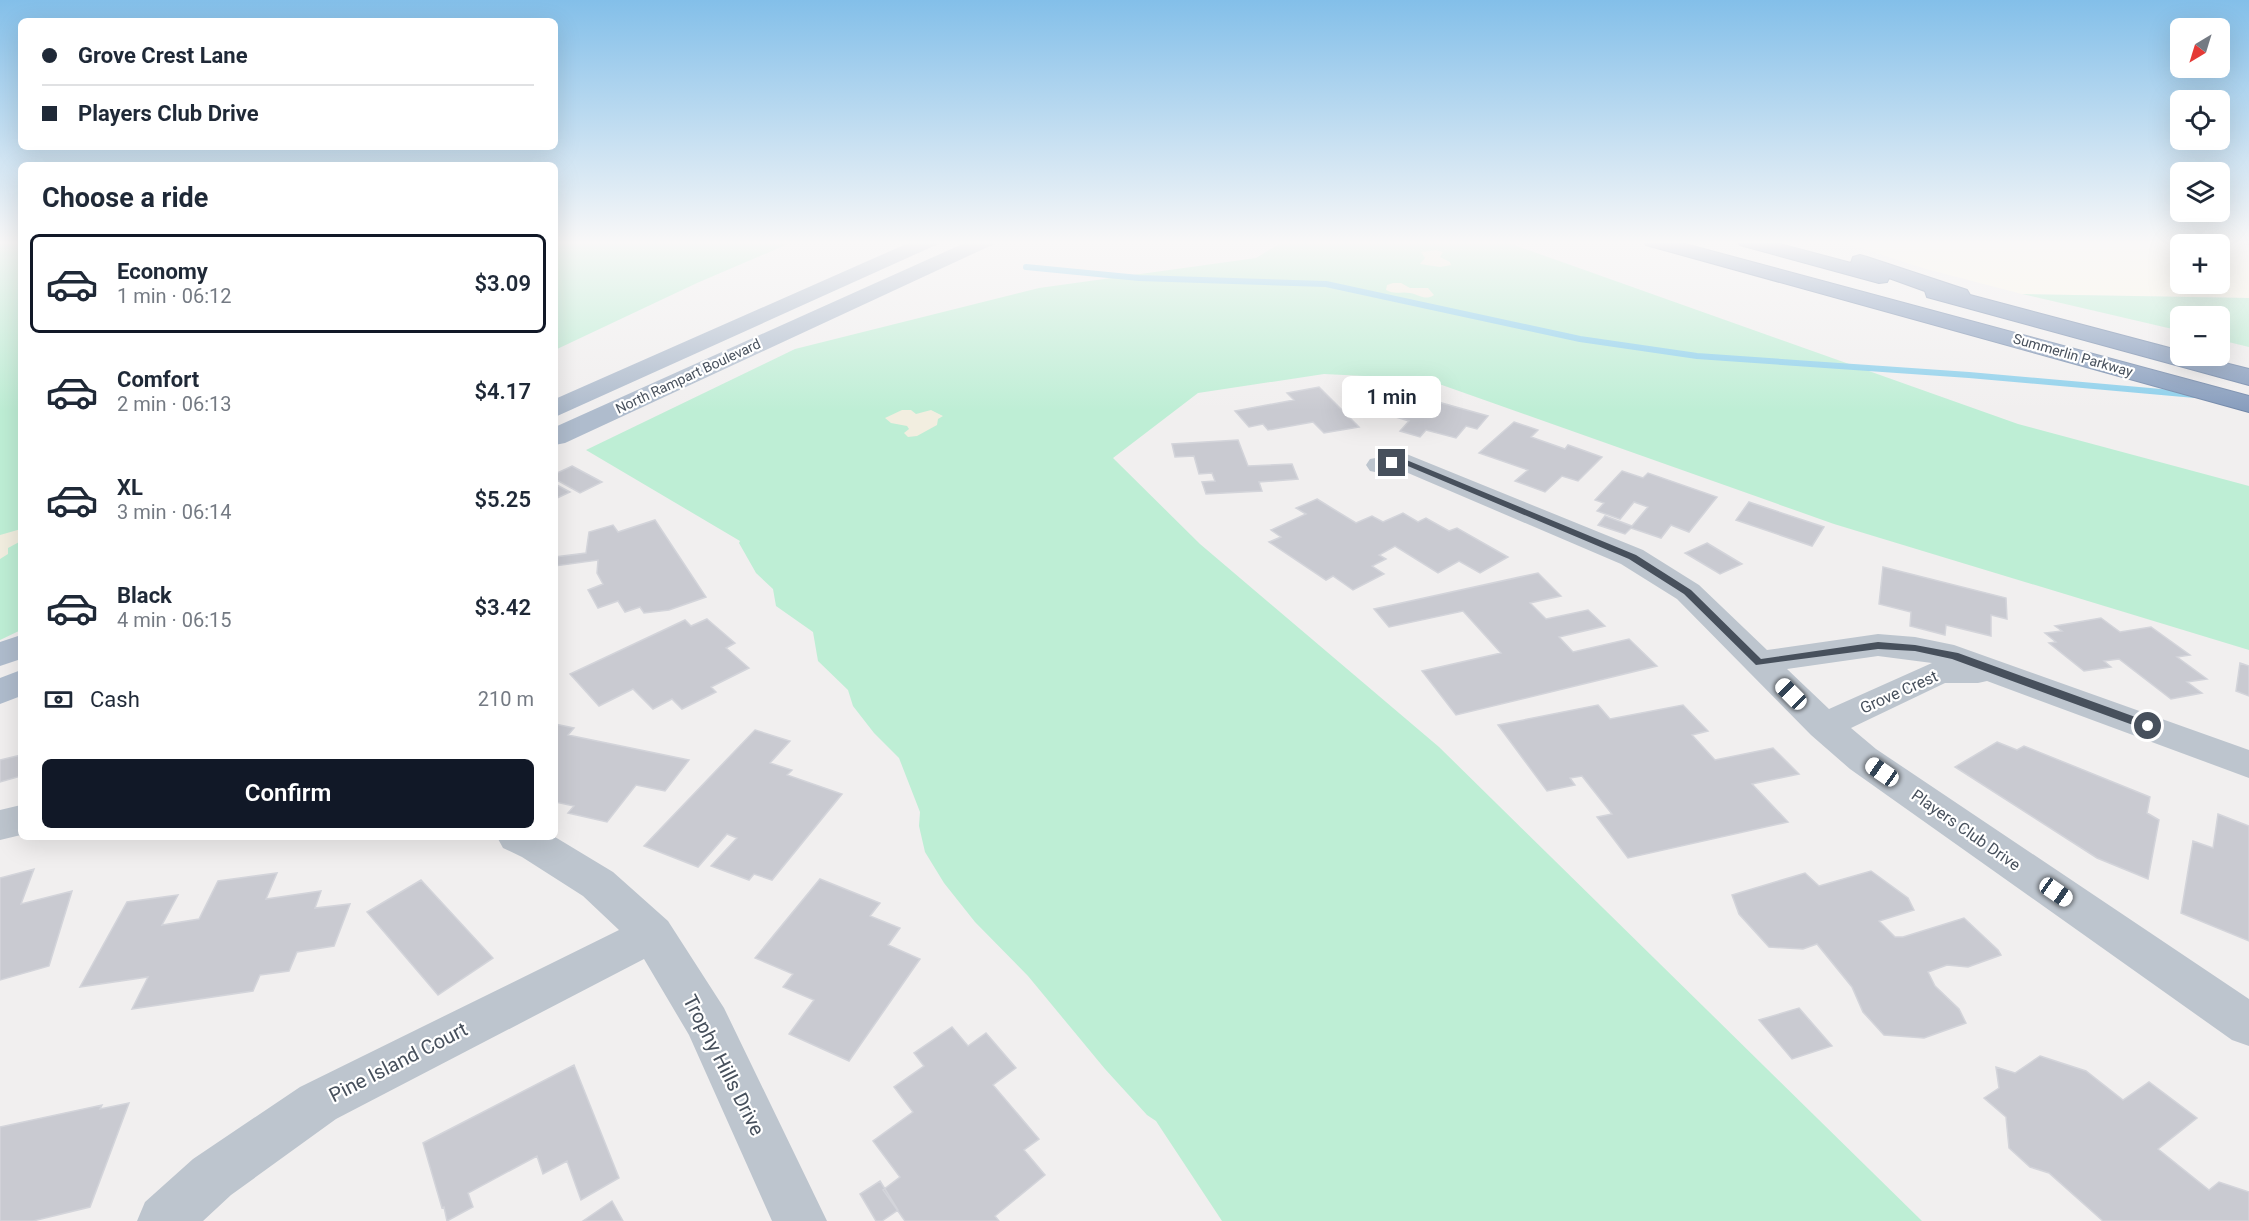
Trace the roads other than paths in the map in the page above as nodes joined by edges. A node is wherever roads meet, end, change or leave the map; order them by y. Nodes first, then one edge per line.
1 (802, 298) edge
2 (861, 298) edge
3 (1868, 298) edge
4 (1956, 298) edge
5 (1970, 298) edge
6 (2029, 318) junction
7 (2249, 376) edge
8 (2249, 404) edge
9 (558, 408) edge
10 (558, 436) edge
11 (1380, 465) dead end
12 (18, 647) edge
13 (0, 656) edge
14 (1759, 662) junction
15 (18, 683) edge
16 (2046, 688) junction
17 (0, 692) edge
18 (1824, 726) junction
19 (2249, 764) edge
20 (18, 821) edge
21 (0, 825) edge
22 (524, 840) edge
23 (652, 934) junction
24 (2249, 1025) edge
25 (164, 1221) edge
26 (800, 1221) edge

1 - 9 main road, North Rampart Boulevard
2 - 10 main road, North Rampart Boulevard
3 - 8 highway, Summerlin Parkway
4 - 6 highway, Summerlin Parkway
5 - 6 highway
6 - 7 highway, Summerlin Parkway
11 - 14 street, Players Club Drive
12 - 13 main road
14 - 16 street
14 - 18 street, Players Club Drive
15 - 17 main road
16 - 18 street, Grove Crest
16 - 19 street
18 - 24 street, Players Club Drive
20 - 21 street
22 - 23 street, Trophy Hills Drive
23 - 25 street, Pine Island Court
23 - 26 street, Trophy Hills Drive

